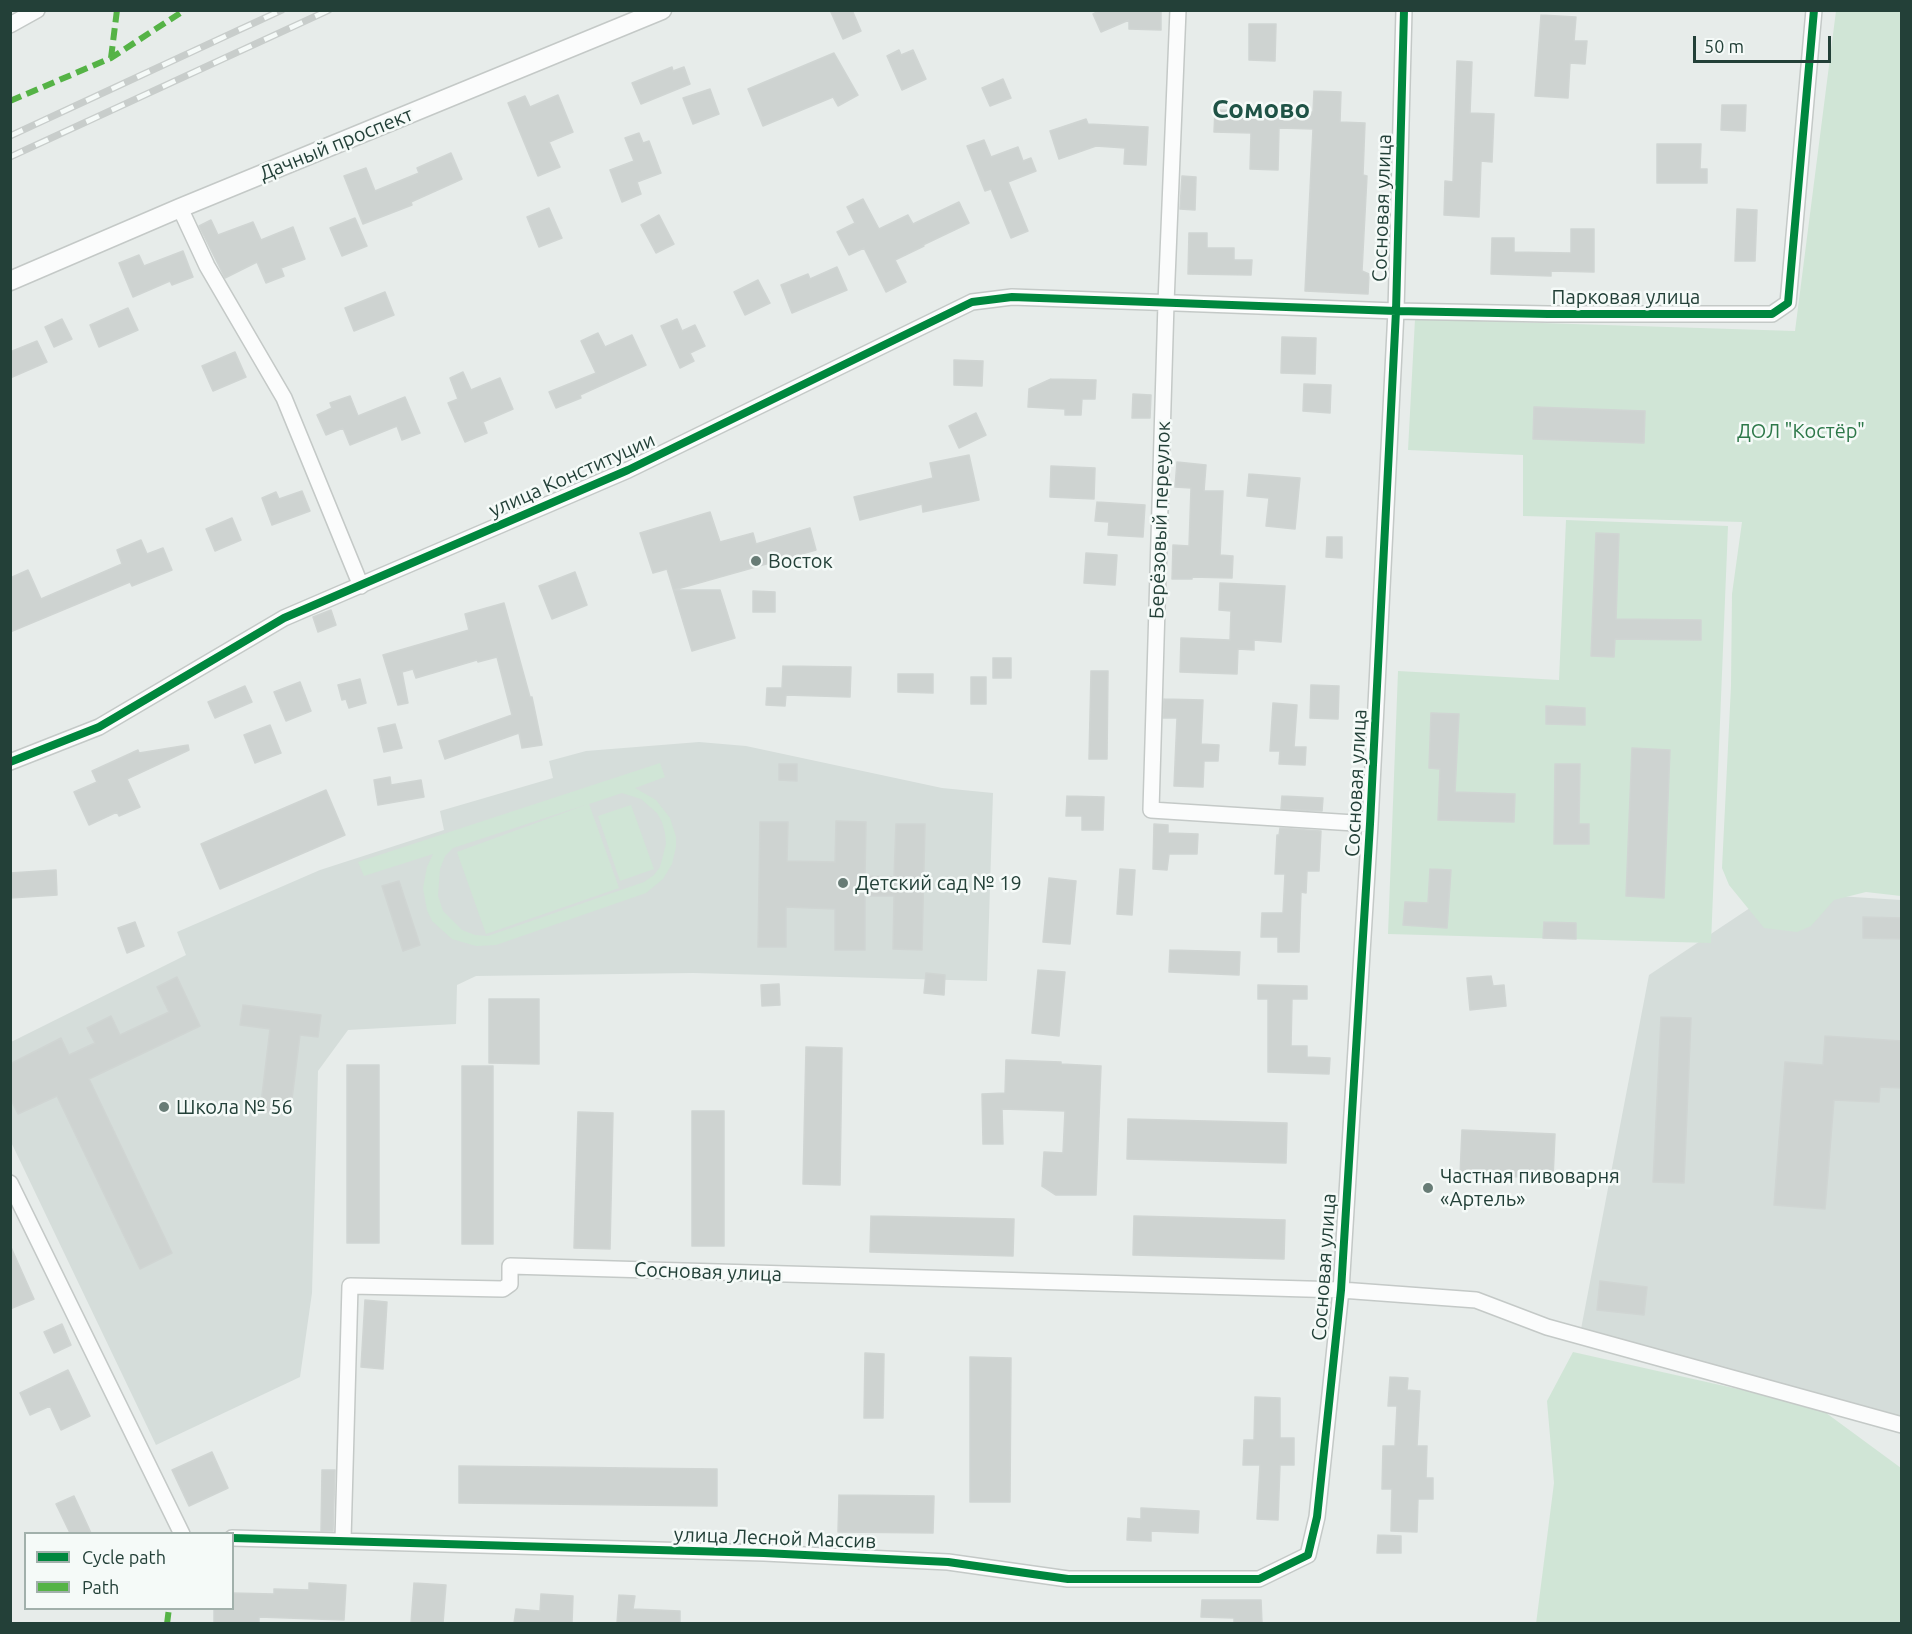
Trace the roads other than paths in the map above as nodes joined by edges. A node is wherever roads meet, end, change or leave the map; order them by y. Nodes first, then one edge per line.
1 (37, 10) edge
2 (662, 10) edge
3 (1178, 10) edge
4 (1404, 10) edge
5 (1814, 10) edge
6 (10, 25) edge
7 (180, 208) junction
8 (10, 281) edge
9 (1166, 303) junction
10 (1396, 311) junction
11 (361, 586) junction
12 (10, 762) edge
13 (1370, 824) junction
14 (13, 1193) edge
15 (1341, 1290) junction
16 (1902, 1425) edge
17 (182, 1532) edge
18 (234, 1538) edge
19 (343, 1540) junction
20 (1308, 1554) joint

1 - 6 street
2 - 7 street, Дачный проспект
3 - 9 street, Берёзовый переулок
4 - 10 street, Сосновая улица
5 - 10 street, Парковая улица
7 - 8 street, Дачный проспект
7 - 11 street
9 - 10 street, Парковая улица
9 - 11 street, улица Конституции
9 - 13 street, Берёзовый переулок
10 - 13 street, Сосновая улица
11 - 12 street, улица Конституции
13 - 15 street, Сосновая улица
14 - 17 street
15 - 16 street, Сосновая улица
15 - 19 street, Сосновая улица
15 - 20 street, Сосновая улица
18 - 19 street, улица Лесной Массив
19 - 20 street, улица Лесной Массив

